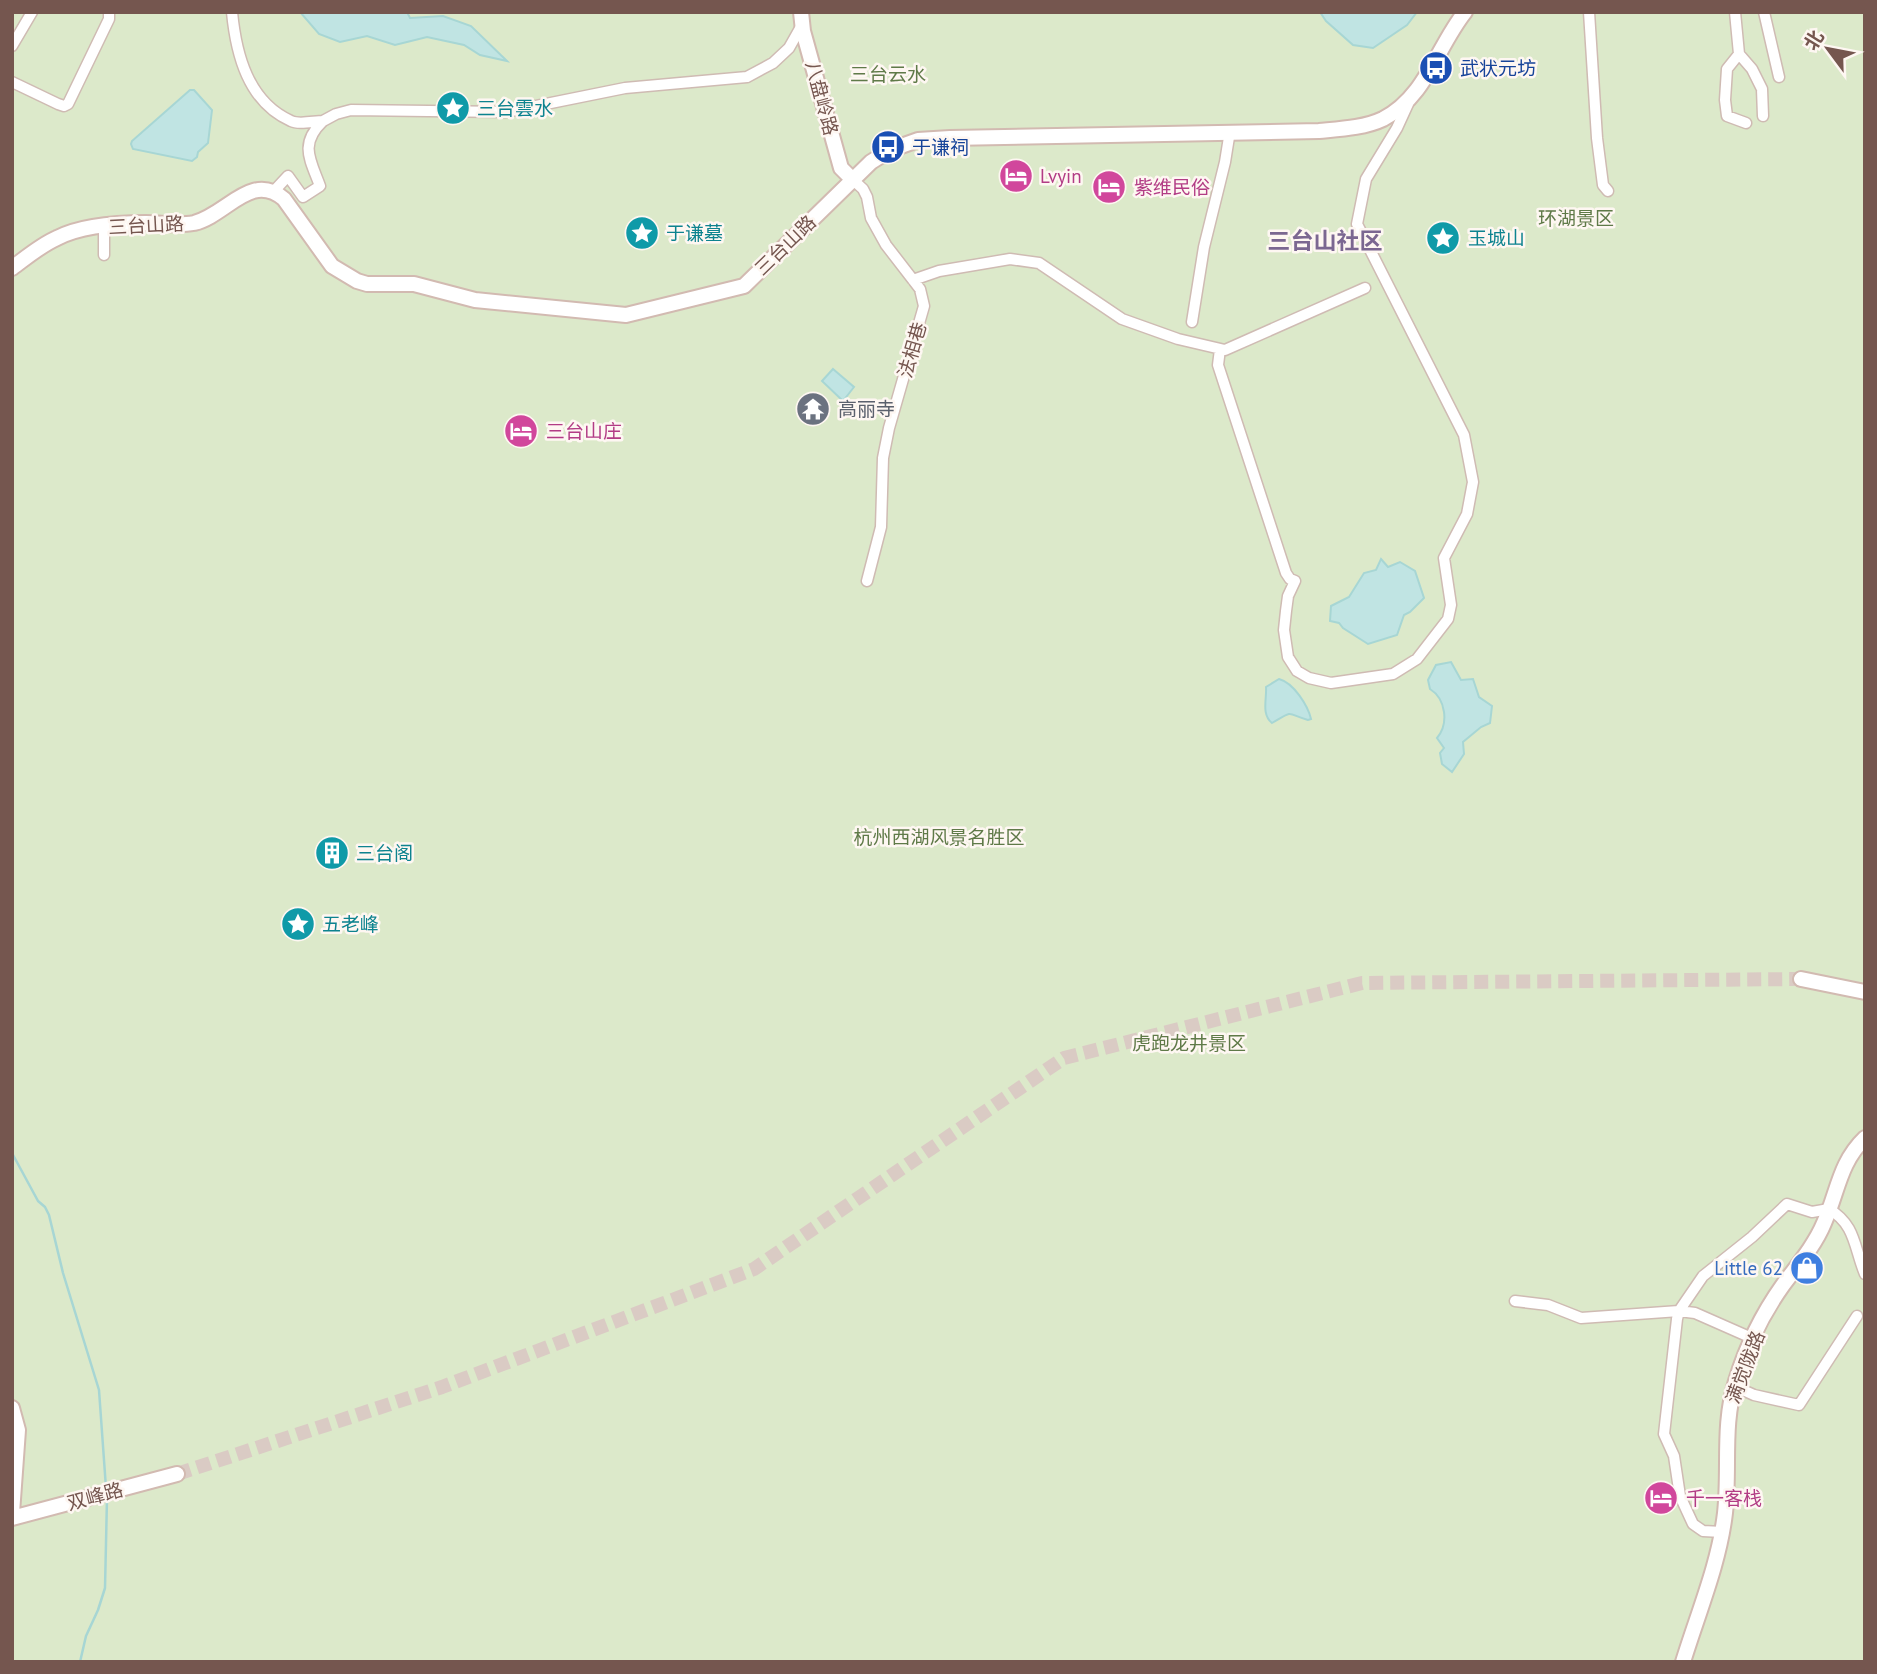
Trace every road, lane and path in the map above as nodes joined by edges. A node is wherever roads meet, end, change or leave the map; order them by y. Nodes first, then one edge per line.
1 (32, 12) edge
2 (109, 12) edge
3 (232, 12) edge
4 (1465, 12) edge
5 (1589, 12) edge
6 (1735, 12) edge
7 (1764, 12) edge
8 (802, 19) edge
9 (12, 46) edge
10 (1738, 54) junction
11 (1779, 77) dead end
12 (12, 82) edge
13 (1409, 100) junction
14 (1763, 116) dead end
15 (323, 121) junction
16 (1746, 123) dead end
17 (1230, 131) junction
18 (852, 179) junction
19 (274, 191) junction
20 (1608, 191) dead end
21 (104, 226) junction
22 (104, 255) dead end
23 (12, 268) edge
24 (913, 280) junction
25 (1366, 288) dead end
26 (1192, 322) dead end
27 (1220, 349) junction
28 (867, 581) dead end
29 (1801, 979) tunnel mouth
30 (1865, 992) edge
31 (1865, 1138) edge
32 (1829, 1209) junction
33 (1865, 1274) edge
34 (1515, 1301) dead end
35 (1679, 1311) junction
36 (1857, 1316) dead end
37 (1754, 1339) junction
38 (1734, 1386) junction
39 (12, 1408) edge
40 (15, 1431) edge
41 (177, 1474) tunnel mouth
42 (12, 1515) edge
43 (1722, 1532) junction
44 (1683, 1662) edge

1 - 9 street
2 - 12 street
3 - 15 street
4 - 13 street, 三台山路
5 - 20 street
6 - 10 street
7 - 11 street
8 - 15 street
8 - 18 street, 八盘岭路
10 - 14 street
10 - 16 street
13 - 17 street, 三台山路
13 - 27 street
15 - 19 street
17 - 18 street, 三台山路
17 - 26 street
18 - 19 street, 三台山路
18 - 24 street, 法相巷
19 - 21 street, 三台山路
21 - 22 street
21 - 23 street, 三台山路
24 - 27 street
24 - 28 street, 法相巷
25 - 27 street
29 - 30 street
31 - 32 street, 满觉陇路
32 - 33 street
32 - 35 street
32 - 37 street, 满觉陇路
34 - 35 street
35 - 37 street
35 - 43 street
36 - 38 street
37 - 38 street, 满觉陇路
38 - 43 street, 满觉陇路
39 - 40 street
40 - 42 street
41 - 42 street, 双峰路
43 - 44 street, 满觉陇路

